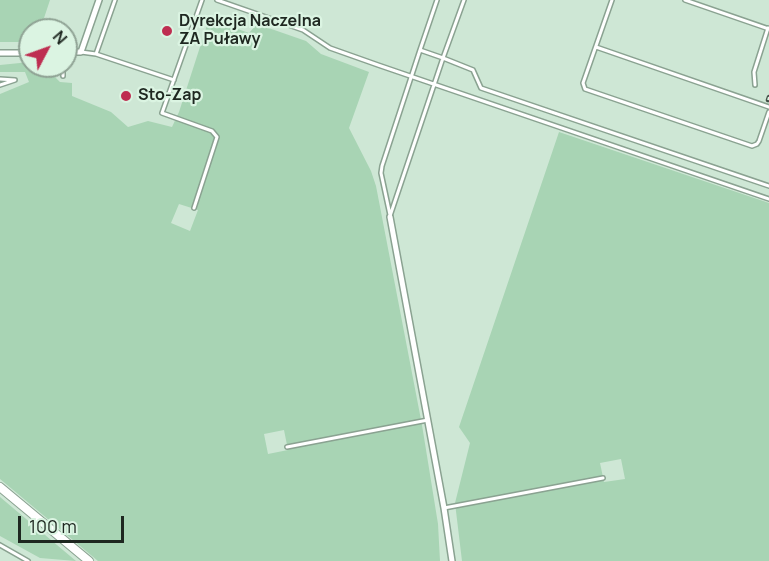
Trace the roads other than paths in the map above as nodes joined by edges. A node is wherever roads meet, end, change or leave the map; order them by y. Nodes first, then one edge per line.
1 (99, 0) edge
2 (115, 0) edge
3 (202, 0) edge
4 (217, 0) edge
5 (437, 0) edge
6 (464, 0) edge
7 (612, 0) edge
8 (685, 0) edge
9 (768, 28) edge
10 (596, 47) junction
11 (420, 50) junction
12 (81, 52) joint
13 (0, 53) edge
14 (18, 53) edge
15 (96, 54) junction
16 (443, 58) junction
17 (412, 78) junction
18 (0, 79) edge
19 (174, 80) junction
20 (0, 85) edge
21 (755, 85) dead end
22 (435, 86) junction
23 (769, 107) edge
24 (769, 112) edge
25 (769, 186) edge
26 (769, 199) edge
27 (194, 208) dead end
28 (390, 216) junction
29 (428, 418) junction
30 (287, 447) dead end
31 (603, 478) dead end
32 (0, 487) edge
33 (444, 508) junction
34 (0, 545) edge
35 (28, 561) edge
36 (89, 561) edge
37 (452, 561) edge

1 - 12 street
2 - 15 lane
3 - 19 lane
4 - 17 lane
5 - 11 lane
6 - 16 lane
7 - 10 lane
8 - 9 lane
9 - 21 lane
10 - 23 lane
10 - 24 lane
11 - 16 lane
11 - 17 lane
12 - 15 lane
13 - 14 street
15 - 19 lane
16 - 22 lane
16 - 25 lane
17 - 22 lane
17 - 28 lane
18 - 20 lane
19 - 27 lane
22 - 26 lane
22 - 28 lane
28 - 29 street
29 - 30 lane
29 - 33 street
31 - 33 lane
32 - 36 street
33 - 37 street
34 - 35 lane

